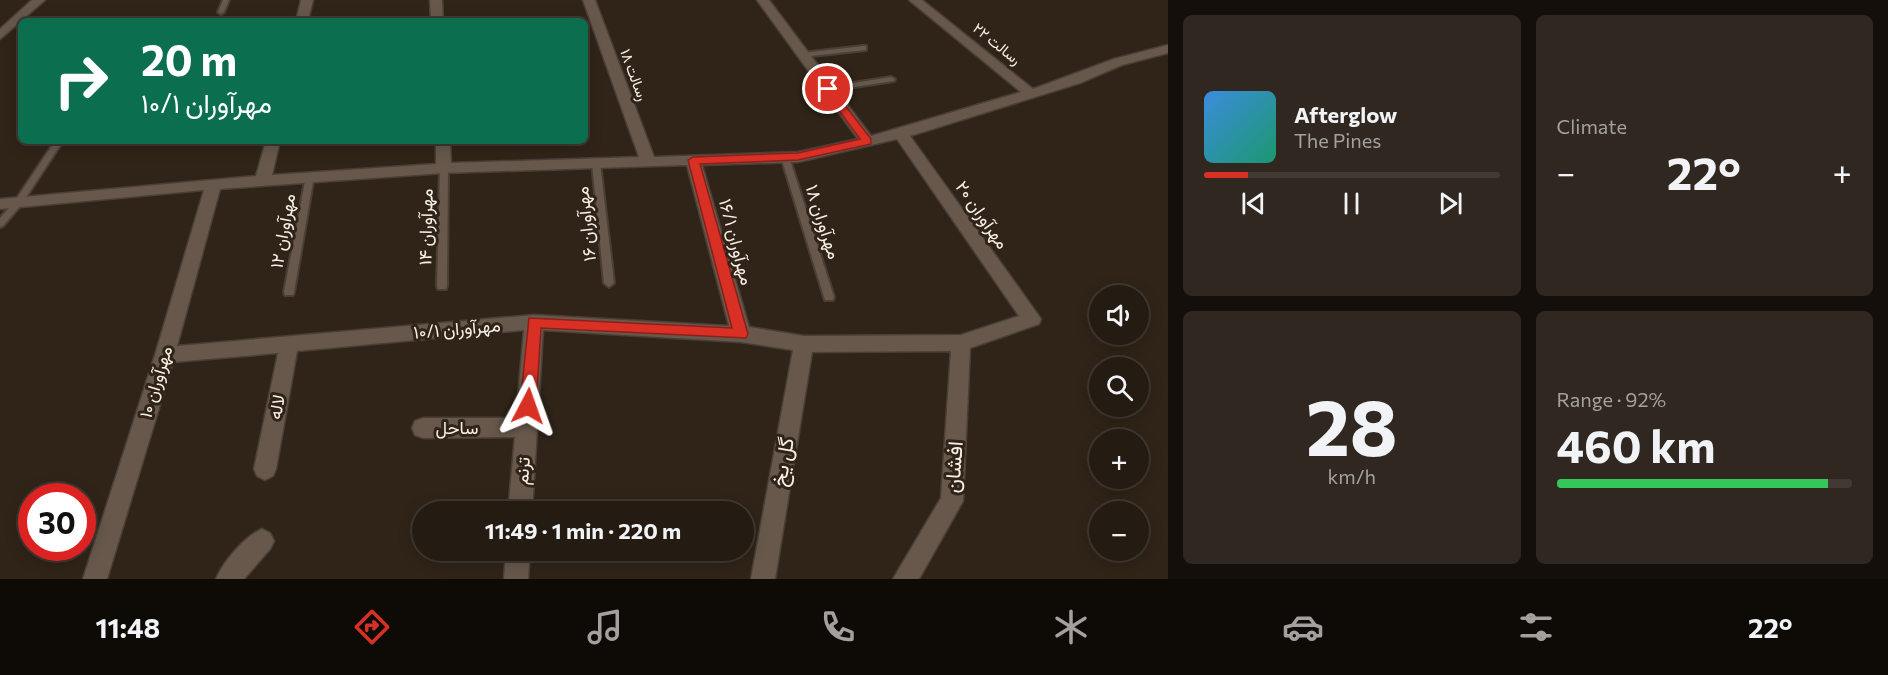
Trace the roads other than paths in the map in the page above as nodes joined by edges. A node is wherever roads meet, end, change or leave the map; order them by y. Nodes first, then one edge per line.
1 (39, 0) edge
2 (226, 0) edge
3 (307, 0) edge
4 (436, 0) edge
5 (589, 0) edge
6 (763, 0) edge
7 (915, 0) edge
8 (221, 12) dead end
9 (19, 18) edge
10 (303, 18) edge
11 (437, 18) edge
12 (18, 19) edge
13 (0, 35) edge
14 (863, 48) dead end
15 (1168, 49) edge
16 (802, 55) junction
17 (891, 79) dead end
18 (828, 89) junction
19 (1029, 92) junction
20 (901, 134) junction
21 (867, 141) junction
22 (57, 144) edge
23 (272, 144) edge
24 (443, 144) edge
25 (785, 157) junction
26 (693, 160) junction
27 (648, 161) junction
28 (596, 162) junction
29 (444, 168) junction
30 (310, 177) junction
31 (263, 180) junction
32 (214, 184) junction
33 (18, 203) junction
34 (0, 204) edge
35 (0, 224) edge
36 (609, 283) dead end
37 (442, 286) dead end
38 (289, 292) dead end
39 (830, 297) dead end
40 (1032, 319) joint
41 (534, 322) junction
42 (741, 334) junction
43 (961, 343) junction
44 (289, 344) junction
45 (804, 344) junction
46 (165, 355) junction
47 (423, 428) dead end
48 (526, 428) junction
49 (265, 469) dead end
50 (521, 501) edge
51 (262, 541) dead end
52 (517, 561) edge
53 (95, 579) edge
54 (228, 579) edge
55 (516, 579) edge
56 (763, 579) edge
57 (905, 579) edge

1 - 9 street
2 - 8 lane
3 - 10 street
4 - 11 street
5 - 27 street, رسالت ۱۸
6 - 16 street
7 - 19 street, رسالت ۲۲
12 - 13 street
14 - 16 lane
15 - 19 street
16 - 18 street
17 - 18 lane
18 - 21 street
19 - 20 street
20 - 21 street
20 - 40 street, مهرآوران ۲۰
21 - 25 street
22 - 33 lane
23 - 31 street
24 - 29 street
25 - 26 street
25 - 39 lane, مهرآوران ۱۸
26 - 27 street
26 - 42 street, مهرآوران ۱۶/۱
27 - 28 street
28 - 29 street
28 - 36 lane, مهرآوران ۱۶
29 - 30 street
29 - 37 lane, ۱۴ مهرآوران
30 - 31 street
30 - 38 lane, مهرآوران ۱۲
31 - 32 street
32 - 33 street
32 - 46 street, مهرآوران ۱۰
33 - 34 street
33 - 35 lane
40 - 43 street, مهرآوران ۱۰/۱
41 - 42 street, مهرآوران ۱۰/۱
41 - 44 street, مهرآوران ۱۰/۱
41 - 48 street, ترنم
42 - 45 street, مهرآوران ۱۰/۱
43 - 45 street, مهرآوران ۱۰/۱
43 - 57 street, افشان
44 - 46 street, مهرآوران ۱۰/۱
44 - 49 street, لاله
45 - 56 street, گل یخ
46 - 53 street, مهرآوران ۱۰
47 - 48 street, ساحل
48 - 50 street, ترنم
51 - 54 street
52 - 55 street

